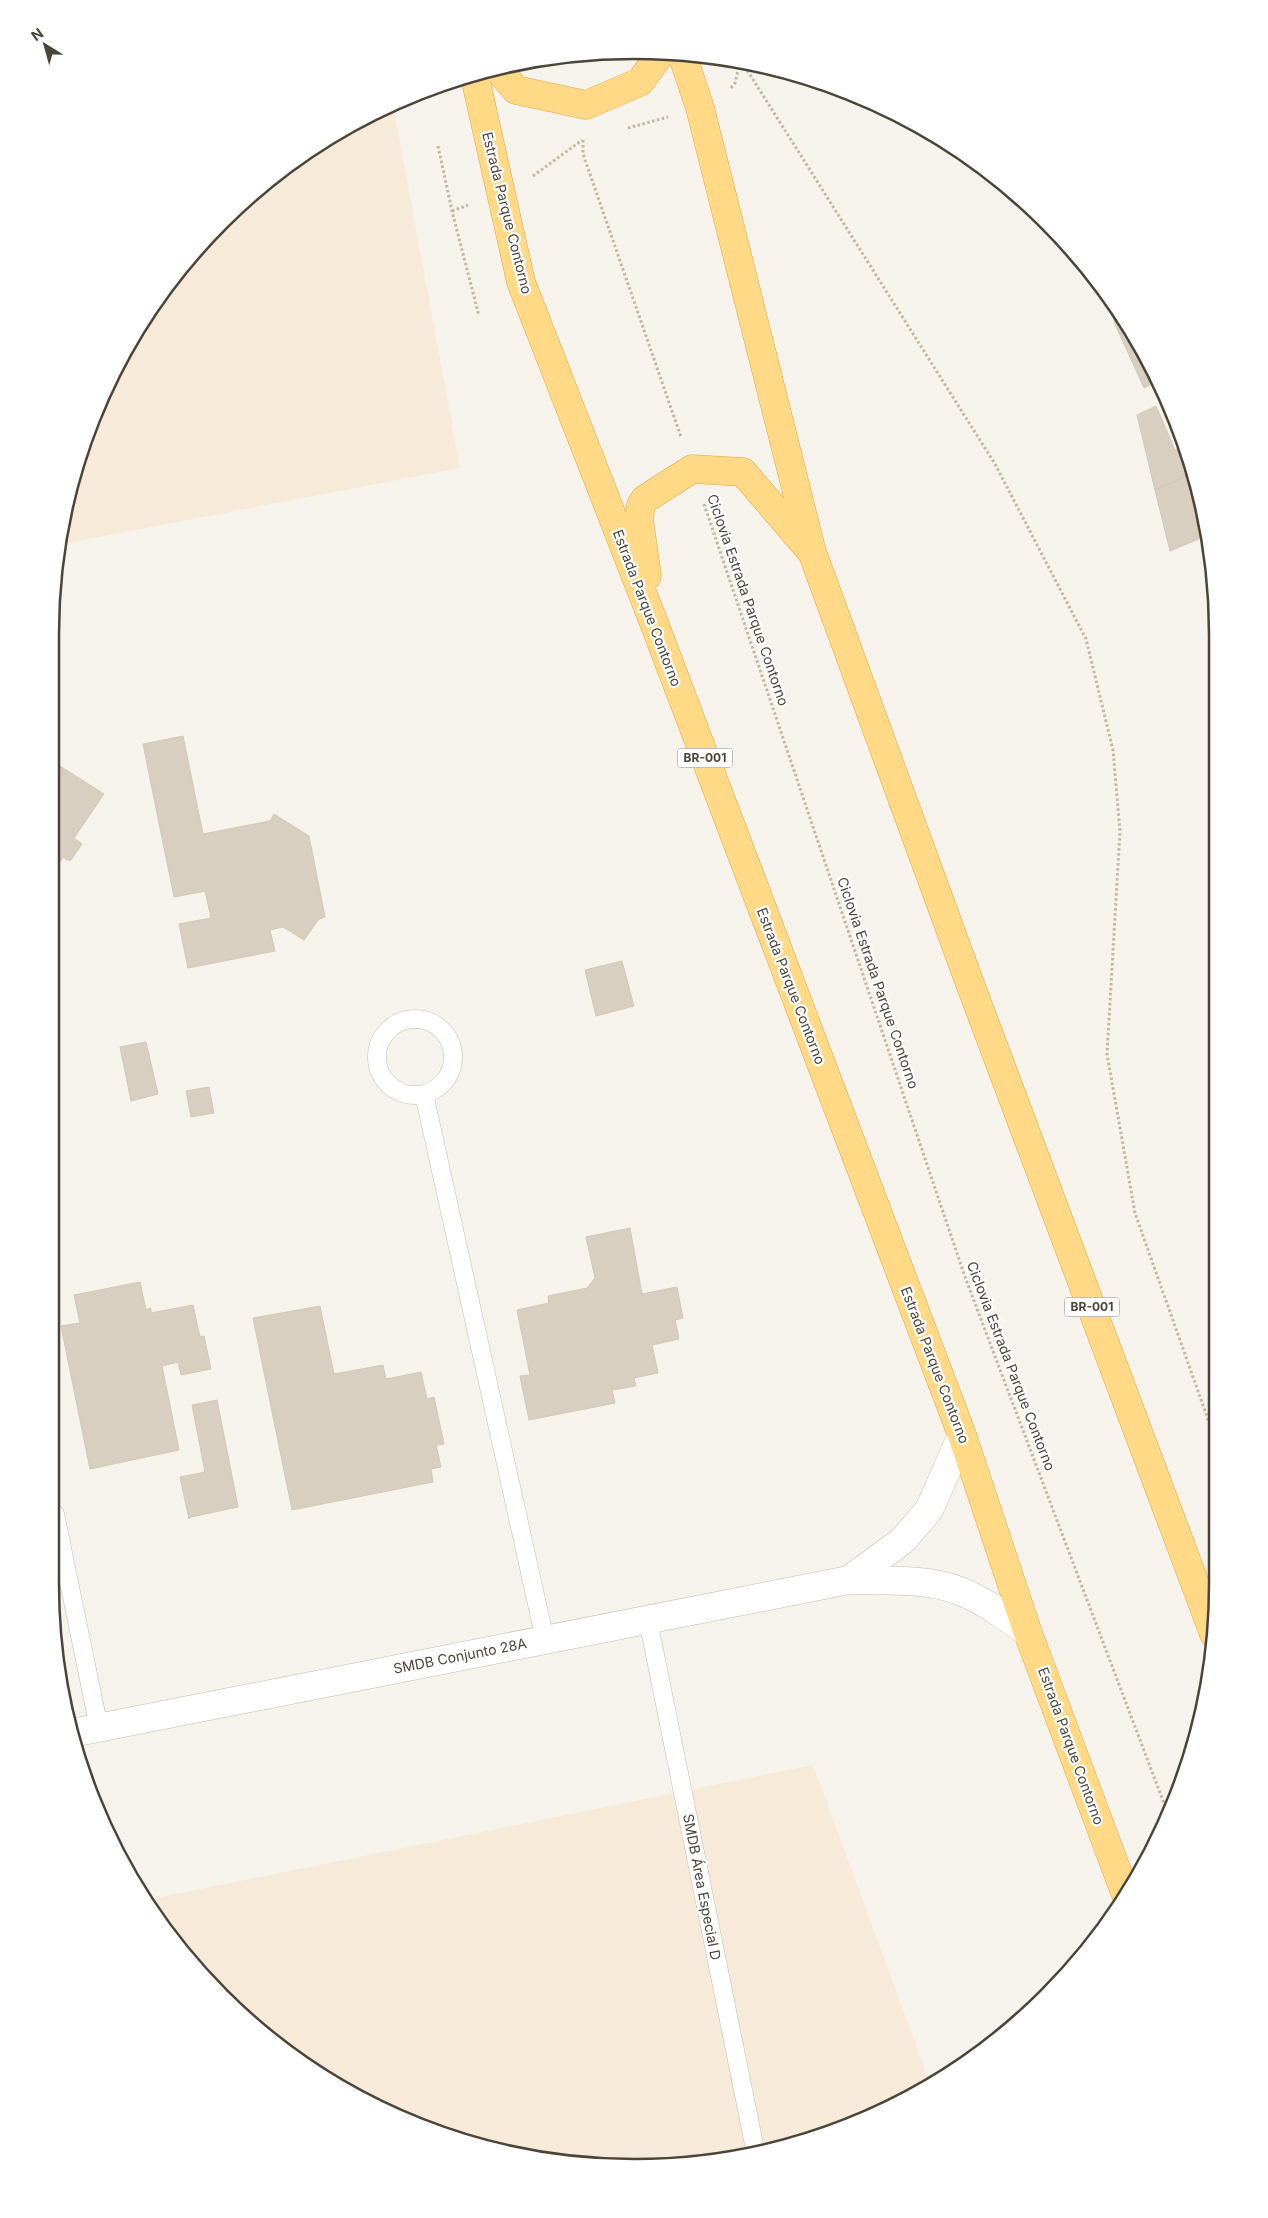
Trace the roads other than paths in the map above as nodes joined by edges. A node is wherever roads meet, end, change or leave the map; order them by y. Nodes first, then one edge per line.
1 (656, 60) edge
2 (684, 61) edge
3 (502, 74) edge
4 (476, 81) edge
5 (812, 552) junction
6 (654, 623) junction
7 (424, 1094) junction
8 (962, 1436) junction
9 (59, 1538) edge
10 (849, 1580) junction
11 (1208, 1618) edge
12 (648, 1620) junction
13 (1028, 1633) junction
14 (545, 1640) junction
15 (99, 1728) junction
16 (78, 1732) edge
17 (1123, 1887) edge
18 (754, 2146) edge

1 - 3 highway
2 - 5 highway, BR-001
4 - 6 highway, Estrada Parque Contorno / BR-001
5 - 6 highway
5 - 11 highway, BR-001
6 - 8 highway, Estrada Parque Contorno / BR-001
7 - 7 lane
7 - 14 lane
8 - 10 street
8 - 13 highway, Estrada Parque Contorno / BR-001
9 - 15 lane
10 - 12 street, SMDB Conjunto 28A
10 - 13 street
12 - 14 street, SMDB Conjunto 28A
12 - 18 lane, SMDB Área Especial D
13 - 17 highway, Estrada Parque Contorno / BR-001
14 - 15 street, SMDB Conjunto 28A
15 - 16 street, SMDB Conjunto 28A

